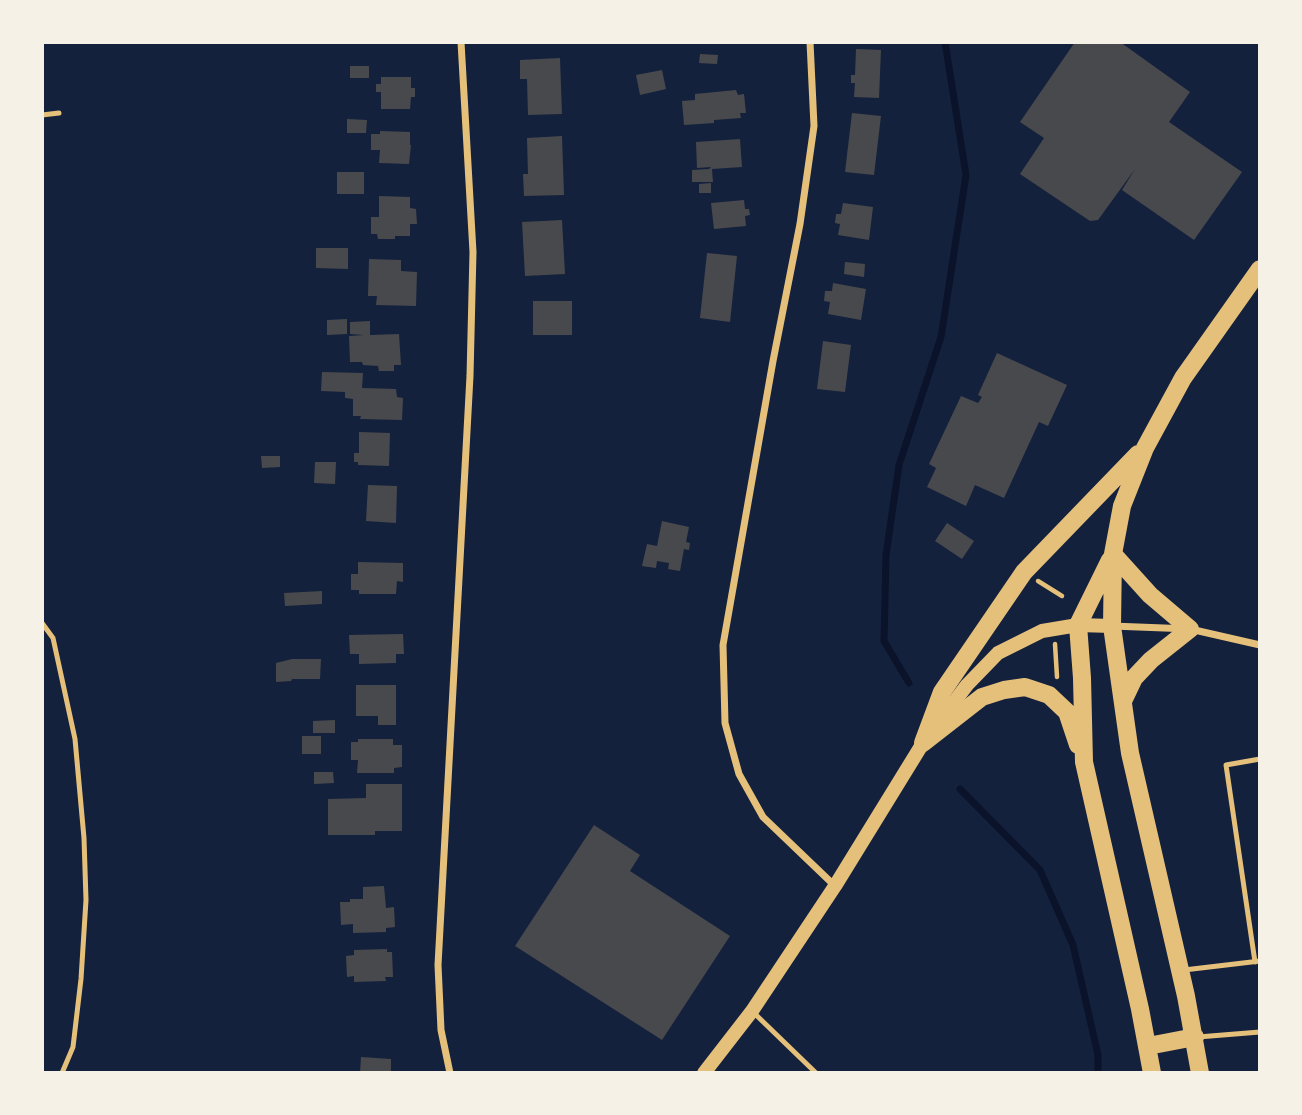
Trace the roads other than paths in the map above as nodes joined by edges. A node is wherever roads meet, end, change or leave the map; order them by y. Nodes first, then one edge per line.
1 (461, 42) edge
2 (810, 42) edge
3 (59, 113) dead end
4 (42, 115) edge
5 (1260, 269) edge
6 (1145, 448) junction
7 (1113, 554) junction
8 (42, 623) edge
9 (1078, 625) junction
10 (1112, 626) junction
11 (1190, 629) junction
12 (1260, 645) edge
13 (1123, 701) junction
14 (923, 743) junction
15 (1260, 760) edge
16 (1084, 762) junction
17 (835, 886) junction
18 (1258, 961) edge
19 (1180, 971) junction
20 (752, 1010) junction
21 (1260, 1032) edge
22 (1195, 1037) junction
23 (1148, 1046) junction
24 (62, 1073) edge
25 (450, 1073) edge
26 (704, 1073) edge
27 (816, 1073) edge
28 (1152, 1073) edge
29 (1200, 1073) edge

1 - 25 street
2 - 17 street
3 - 4 lane
5 - 6 main road
6 - 7 main road
6 - 14 main road
7 - 9 main road
7 - 10 main road
7 - 11 main road
8 - 24 lane
9 - 10 main road
9 - 14 main road
9 - 16 main road
10 - 11 street
10 - 13 main road
11 - 12 street
11 - 13 main road
13 - 19 main road
14 - 16 main road
14 - 17 main road
15 - 18 lane
16 - 23 main road
17 - 20 main road
18 - 19 lane
19 - 22 main road
20 - 26 main road
20 - 27 lane
21 - 22 lane
22 - 23 main road
22 - 29 main road
23 - 28 main road

